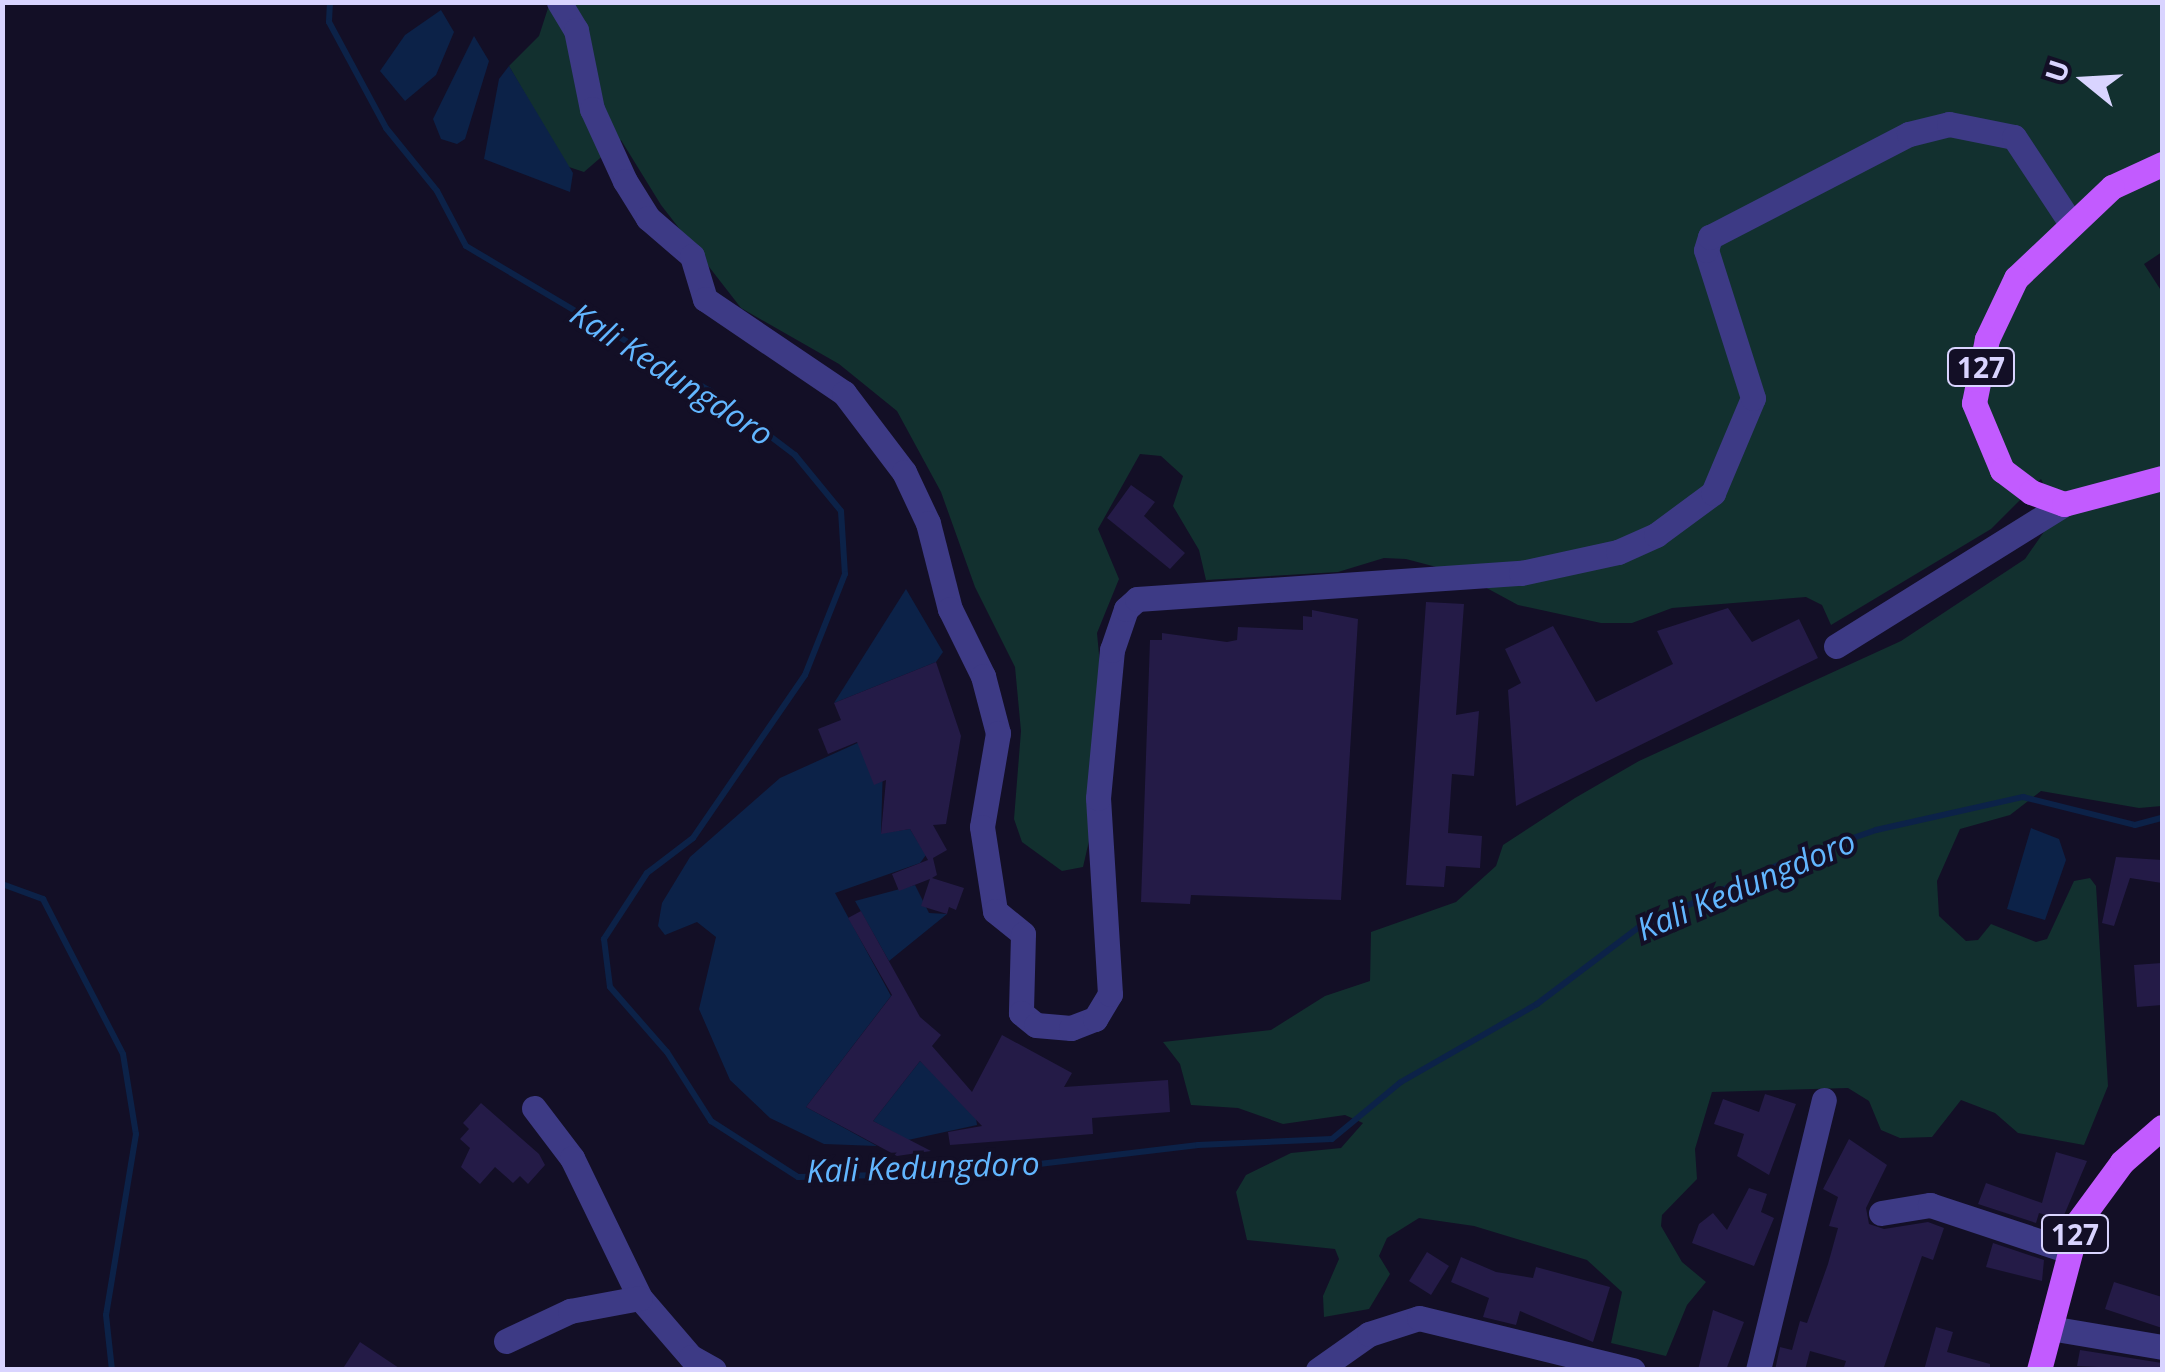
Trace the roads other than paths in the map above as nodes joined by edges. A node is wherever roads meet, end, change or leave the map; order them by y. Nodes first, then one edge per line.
1 (559, 2) edge
2 (2162, 164) edge
3 (2070, 222) junction
4 (2162, 478) edge
5 (2064, 504) junction
6 (1836, 646) dead end
7 (1824, 1100) dead end
8 (534, 1108) dead end
9 (2162, 1127) edge
10 (1881, 1213) dead end
11 (2069, 1251) junction
12 (640, 1298) junction
13 (2050, 1328) junction
14 (506, 1341) dead end
15 (2162, 1347) edge
16 (1552, 1361) edge
17 (714, 1370) edge
18 (1318, 1370) edge
19 (1633, 1370) edge
20 (1758, 1370) edge
21 (2038, 1370) edge

1 - 3 street
2 - 3 main road, 127
3 - 5 main road, 127
4 - 5 main road
5 - 6 street
7 - 20 street
8 - 12 street
9 - 11 main road, 127
10 - 11 street
11 - 13 main road, 127
12 - 14 street
12 - 17 street
13 - 15 street
13 - 21 main road, 127
16 - 18 street
16 - 19 street

